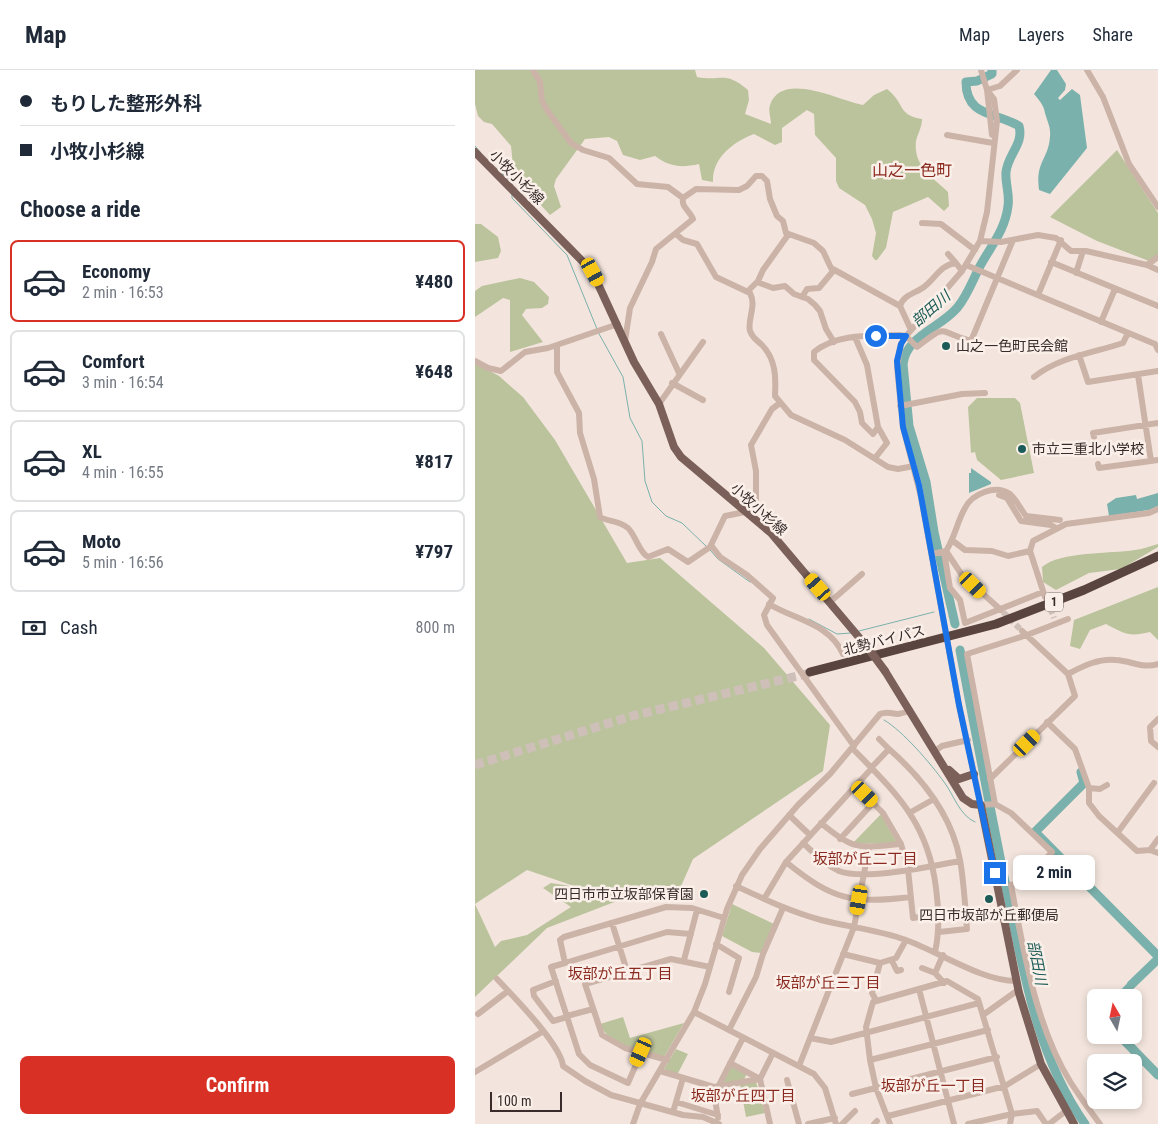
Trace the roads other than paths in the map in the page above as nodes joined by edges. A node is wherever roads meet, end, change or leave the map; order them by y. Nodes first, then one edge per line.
1 (533, 70) edge
2 (1017, 70) edge
3 (1087, 70) edge
4 (983, 75) edge
5 (987, 90) junction
6 (994, 121) junction
7 (947, 135) dead end
8 (993, 143) junction
9 (475, 152) edge
10 (683, 198) junction
11 (1158, 206) edge
12 (922, 223) dead end
13 (676, 234) junction
14 (788, 235) junction
15 (1013, 240) junction
16 (1061, 240) junction
17 (980, 241) junction
18 (975, 250) junction
19 (1083, 251) junction
20 (948, 254) dead end
21 (1158, 257) edge
22 (1051, 262) junction
23 (955, 263) junction
24 (1147, 265) junction
25 (964, 268) junction
26 (834, 270) junction
27 (1158, 270) edge
28 (1076, 273) junction
29 (997, 279) junction
30 (757, 282) junction
31 (1115, 289) junction
32 (748, 291) junction
33 (1038, 295) junction
34 (802, 297) junction
35 (900, 306) junction
36 (1158, 306) edge
37 (1101, 322) junction
38 (618, 324) junction
39 (911, 330) junction
40 (1127, 333) junction
41 (661, 334) dead end
42 (855, 337) junction
43 (625, 341) junction
44 (910, 341) junction
45 (703, 342) dead end
46 (834, 342) junction
47 (557, 345) junction
48 (1158, 350) edge
49 (1079, 355) junction
50 (475, 361) edge
51 (679, 372) junction
52 (1158, 372) edge
53 (1138, 374) junction
54 (1034, 377) dead end
55 (672, 383) junction
56 (985, 393) dead end
57 (703, 400) dead end
58 (780, 403) junction
59 (659, 404) junction
60 (905, 405) junction
61 (1158, 423) edge
62 (1145, 425) junction
63 (879, 427) junction
64 (1093, 436) dead end
65 (875, 458) junction
66 (1155, 460) edge
67 (1099, 464) dead end
68 (914, 466) junction
69 (992, 490) junction
70 (1158, 510) edge
71 (745, 512) junction
72 (1061, 520) dead end
73 (1056, 528) junction
74 (953, 541) junction
75 (709, 547) junction
76 (1030, 551) junction
77 (944, 552) junction
78 (933, 554) junction
79 (1158, 556) edge
80 (862, 574) dead end
81 (771, 602) junction
82 (830, 602) junction
83 (1001, 610) junction
84 (1068, 620) dead end
85 (1024, 633) junction
86 (947, 639) junction
87 (843, 654) dead end
88 (1158, 664) edge
89 (810, 672) tunnel mouth
90 (1068, 674) junction
91 (910, 710) junction
92 (1158, 719) edge
93 (1047, 722) junction
94 (879, 739) dead end
95 (968, 740) junction
96 (853, 747) junction
97 (1158, 747) edge
98 (889, 749) junction
99 (935, 751) junction
100 (940, 761) junction
101 (872, 768) junction
102 (975, 774) junction
103 (990, 779) junction
104 (1154, 783) dead end
105 (1107, 785) dead end
106 (856, 786) junction
107 (1089, 788) junction
108 (934, 799) junction
109 (873, 803) junction
110 (988, 804) junction
111 (911, 812) junction
112 (789, 815) junction
113 (821, 823) junction
114 (1118, 832) junction
115 (810, 835) junction
116 (840, 839) junction
117 (1158, 839) edge
118 (803, 843) junction
119 (901, 844) junction
120 (869, 848) junction
121 (1150, 850) junction
122 (1158, 853) edge
123 (960, 861) junction
124 (786, 862) junction
125 (934, 865) junction
126 (908, 869) junction
127 (864, 874) junction
128 (737, 886) junction
129 (911, 897) junction
130 (764, 899) junction
131 (859, 900) junction
132 (783, 908) junction
133 (697, 910) junction
134 (939, 914) junction
135 (724, 918) junction
136 (612, 922) junction
137 (854, 927) junction
138 (939, 932) junction
139 (691, 934) junction
140 (905, 940) junction
141 (716, 944) junction
142 (619, 946) junction
143 (935, 952) junction
144 (843, 954) junction
145 (943, 955) junction
146 (684, 960) junction
147 (892, 961) junction
148 (565, 963) junction
149 (880, 963) junction
150 (710, 966) junction
151 (922, 968) dead end
152 (901, 970) dead end
153 (627, 971) junction
154 (935, 973) junction
155 (497, 980) dead end
156 (556, 981) junction
157 (1016, 981) junction
158 (944, 983) junction
159 (919, 989) junction
160 (1018, 990) junction
161 (508, 991) junction
162 (729, 992) dead end
163 (876, 1000) junction
164 (979, 1003) junction
165 (593, 1009) junction
166 (694, 1012) junction
167 (478, 1014) dead end
168 (983, 1014) junction
169 (567, 1017) junction
170 (926, 1017) junction
171 (729, 1030) junction
172 (988, 1030) junction
173 (542, 1032) junction
174 (867, 1032) junction
175 (743, 1038) junction
176 (810, 1038) junction
177 (933, 1044) junction
178 (641, 1052) junction
179 (773, 1053) junction
180 (997, 1057) junction
181 (667, 1060) junction
182 (870, 1060) junction
183 (730, 1063) junction
184 (1041, 1064) junction
185 (799, 1066) junction
186 (660, 1071) junction
187 (475, 1072) edge
188 (940, 1072) junction
189 (683, 1078) junction
190 (760, 1079) junction
191 (787, 1080) dead end
192 (1005, 1086) junction
193 (715, 1087) junction
194 (876, 1088) junction
195 (852, 1094) dead end
196 (948, 1100) junction
197 (641, 1102) junction
198 (676, 1102) junction
199 (855, 1110) dead end
200 (1067, 1110) junction
201 (673, 1112) junction
202 (1012, 1114) junction
203 (718, 1115) junction
204 (888, 1116) junction
205 (704, 1121) edge
206 (836, 1121) edge
207 (633, 1124) edge
208 (719, 1124) edge
209 (770, 1124) edge
210 (799, 1124) edge
211 (808, 1124) edge
212 (842, 1124) edge
213 (890, 1124) edge
214 (954, 1124) edge
215 (968, 1124) edge
216 (1010, 1124) edge
217 (1048, 1124) edge
218 (1074, 1124) edge
219 (1100, 1124) edge

1 - 10 street
2 - 5 street
3 - 11 street
4 - 5 street
5 - 6 street
5 - 6 street
6 - 8 street
7 - 8 street
8 - 17 street
9 - 38 main road, 小牧小杉線
10 - 13 street
10 - 14 street
12 - 18 street
13 - 32 street
13 - 43 street
14 - 26 street
14 - 30 street
15 - 16 street
15 - 17 street
15 - 29 street
16 - 19 street
16 - 22 street
17 - 18 street
18 - 25 street
19 - 24 street
19 - 28 street
20 - 23 street
21 - 24 street
22 - 28 street
22 - 33 street
23 - 25 street
23 - 35 street
24 - 27 street
25 - 29 street
25 - 39 street
26 - 34 street
26 - 35 street
28 - 31 street
29 - 33 street
29 - 44 street
30 - 32 street
30 - 34 street
31 - 36 street
31 - 37 street
32 - 58 street
33 - 37 street
34 - 46 street
35 - 39 street
37 - 40 street
38 - 43 main road, 小牧小杉線
38 - 47 street
39 - 44 street
40 - 48 street
40 - 49 street
41 - 51 street
42 - 44 street
42 - 46 street
42 - 63 street
43 - 59 main road, 小牧小杉線
44 - 60 street
45 - 51 street
46 - 63 street
47 - 50 street
47 - 75 street
49 - 53 street
49 - 54 street
51 - 55 street
52 - 53 street
53 - 62 street
55 - 57 street
55 - 59 street
56 - 60 street
58 - 65 street
58 - 71 street
59 - 71 main road, 小牧小杉線
60 - 68 street
61 - 62 street
62 - 64 street
62 - 66 street
63 - 65 street
65 - 68 street
66 - 67 street
68 - 78 street
69 - 72 street
69 - 73 street
69 - 74 street
70 - 73 street
71 - 75 street
71 - 82 main road, 小牧小杉線
73 - 76 street
74 - 76 street
74 - 77 street
75 - 81 street
76 - 83 street
77 - 78 street
77 - 83 street
77 - 83 street
78 - 86 street
79 - 86 highway, 北勢バイパス / 1
80 - 82 street
81 - 87 street
81 - 96 street
82 - 91 main road, 小牧小杉線, bridge
84 - 85 street
85 - 90 street
85 - 103 street
86 - 89 highway, 北勢バイパス / 1
86 - 95 street
88 - 90 street
90 - 93 street
91 - 96 street
91 - 99 main road, 小牧小杉線
92 - 97 street
93 - 103 street
93 - 107 street
94 - 98 street
95 - 99 street
95 - 102 street
96 - 101 street
96 - 112 street
98 - 101 street
98 - 108 street
99 - 100 main road, 小牧小杉線
100 - 102 main road
100 - 110 main road, 小牧小杉線
101 - 106 street
101 - 111 street
102 - 110 street
103 - 110 street
104 - 114 street
105 - 107 street
106 - 109 street
106 - 113 street
107 - 114 street
108 - 111 street
108 - 123 street
109 - 116 street
109 - 119 street
110 - 157 main road
110 - 219 street
111 - 125 street
112 - 115 street
112 - 128 street
113 - 115 street
113 - 116 street
114 - 121 street
115 - 118 street
116 - 120 street
117 - 121 street
118 - 124 street
118 - 127 street
119 - 120 street
119 - 126 street
120 - 127 street
121 - 122 street
123 - 125 street
123 - 138 street
124 - 130 street
124 - 131 street
125 - 126 street
125 - 134 street
126 - 127 street
126 - 129 street
127 - 131 street
128 - 130 street
128 - 135 street
129 - 131 street
129 - 134 street
130 - 132 street
131 - 137 street
132 - 137 street
132 - 171 street
133 - 135 street
133 - 136 street
133 - 139 street
134 - 138 street
135 - 141 street
136 - 142 street
136 - 148 street
137 - 140 street
137 - 144 street
138 - 143 street
139 - 142 street
139 - 146 street
140 - 143 street
140 - 147 street
141 - 150 street
141 - 162 street
142 - 148 street
142 - 153 street
143 - 145 street
144 - 149 street
144 - 176 street
145 - 154 street
145 - 157 street
146 - 150 street
146 - 153 street
147 - 149 street
147 - 152 street
148 - 156 street
149 - 163 street
150 - 166 street
151 - 154 street
153 - 165 street
154 - 158 street
155 - 161 street
156 - 169 street
156 - 169 street
157 - 160 main road
158 - 159 street
158 - 164 street
159 - 163 street
159 - 170 street
160 - 168 street
160 - 184 main road
161 - 167 street
161 - 173 street
163 - 174 street
164 - 168 street
164 - 170 street
165 - 169 street
165 - 178 street
166 - 171 street
166 - 181 street
168 - 172 street
169 - 178 street
170 - 174 street
170 - 177 street
171 - 175 street
172 - 177 street
172 - 180 street
173 - 187 street
173 - 197 street
174 - 176 street
174 - 182 street
175 - 179 street
175 - 183 street
176 - 185 street
177 - 182 street
177 - 188 street
178 - 181 street
179 - 185 street
179 - 190 street
180 - 188 street
180 - 192 street
181 - 186 street
182 - 194 street
183 - 190 street
183 - 193 street
184 - 192 street
184 - 200 main road
185 - 206 street
186 - 189 street
186 - 197 street
188 - 194 street
188 - 196 street
189 - 193 street
189 - 198 street
190 - 193 street
190 - 209 street
191 - 210 street
192 - 196 street
192 - 202 street
193 - 203 street
194 - 195 street
194 - 204 street
196 - 204 street
196 - 214 street
197 - 201 street
197 - 207 street
198 - 201 street
198 - 203 street
199 - 212 street
200 - 217 street
200 - 218 main road
201 - 205 street
202 - 215 street
202 - 216 street
202 - 217 street
203 - 208 street
204 - 213 street
205 - 208 street
206 - 211 street

